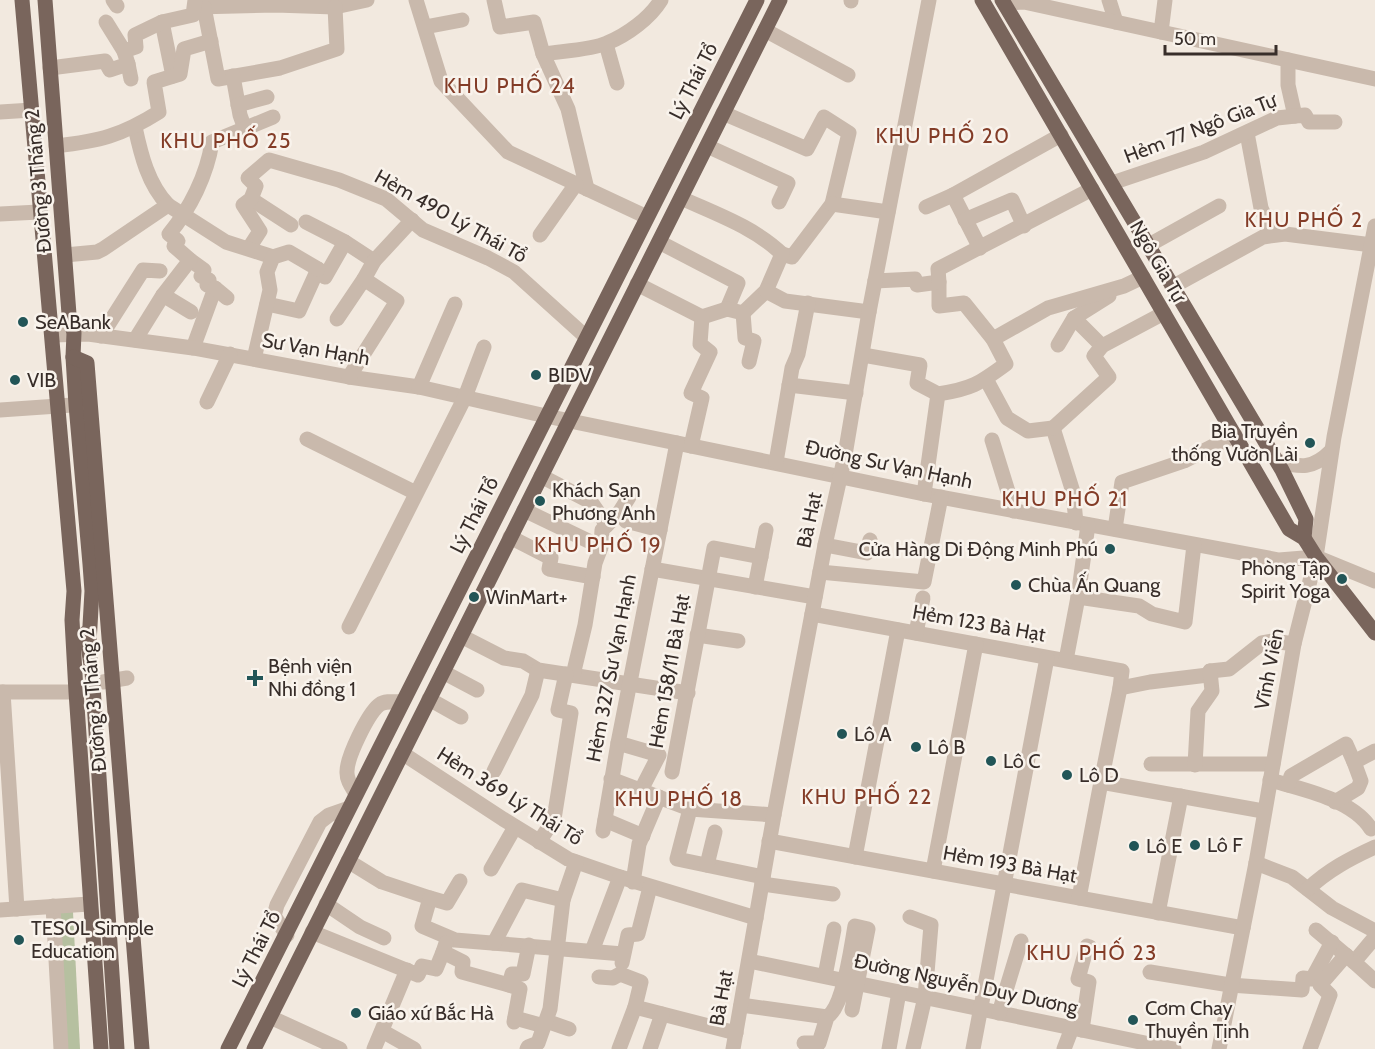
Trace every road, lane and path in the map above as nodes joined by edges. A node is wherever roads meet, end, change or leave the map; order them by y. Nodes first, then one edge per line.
1 (22, 0) edge
2 (45, 0) edge
3 (367, 0) edge
4 (417, 0) edge
5 (494, 0) edge
6 (661, 0) edge
7 (757, 0) edge
8 (780, 0) edge
9 (929, 0) edge
10 (982, 0) edge
11 (1109, 0) edge
12 (1165, 0) edge
13 (1003, 2) edge
14 (287, 3) edge
15 (198, 4) edge
16 (335, 7) junction
17 (462, 20) dead end
18 (106, 22) dead end
19 (162, 22) junction
20 (1116, 22) junction
21 (425, 27) junction
22 (765, 30) junction
23 (1161, 32) junction
24 (211, 41) junction
25 (606, 44) junction
26 (543, 54) junction
27 (1288, 60) junction
28 (128, 65) junction
29 (50, 69) junction
30 (848, 75) dead end
31 (173, 76) junction
32 (233, 76) junction
33 (1375, 79) edge
34 (617, 83) dead end
35 (267, 97) dead end
36 (238, 105) junction
37 (32, 110) junction
38 (0, 112) edge
39 (723, 113) junction
40 (1296, 116) junction
41 (273, 117) dead end
42 (1335, 122) dead end
43 (135, 127) junction
44 (245, 129) junction
45 (1247, 133) junction
46 (1061, 135) junction
47 (56, 146) junction
48 (707, 146) junction
49 (1112, 183) junction
50 (582, 186) junction
51 (1092, 189) junction
52 (952, 195) junction
53 (681, 198) junction
54 (251, 199) junction
55 (779, 202) dead end
56 (831, 204) junction
57 (168, 205) junction
58 (1219, 206) dead end
59 (926, 207) dead end
60 (39, 212) junction
61 (888, 212) junction
62 (0, 213) edge
63 (183, 215) junction
64 (647, 217) junction
65 (412, 220) junction
66 (965, 220) junction
67 (1024, 226) junction
68 (1375, 226) edge
69 (540, 235) dead end
70 (1273, 235) junction
71 (345, 242) junction
72 (658, 242) junction
73 (1149, 245) junction
74 (1372, 245) junction
75 (249, 248) junction
76 (980, 248) junction
77 (782, 254) junction
78 (65, 255) junction
79 (273, 257) junction
80 (190, 260) junction
81 (374, 261) junction
82 (318, 269) junction
83 (160, 271) dead end
84 (1143, 277) junction
85 (364, 279) junction
86 (875, 280) junction
87 (939, 282) junction
88 (637, 284) junction
89 (1124, 286) junction
90 (1172, 287) junction
91 (766, 291) junction
92 (164, 295) junction
93 (808, 303) junction
94 (267, 304) junction
95 (455, 304) dead end
96 (727, 309) junction
97 (191, 312) dead end
98 (869, 312) junction
99 (743, 313) junction
100 (1164, 313) junction
101 (702, 317) junction
102 (1074, 318) junction
103 (337, 319) dead end
104 (74, 333) junction
105 (52, 335) junction
106 (101, 336) junction
107 (586, 337) junction
108 (993, 339) junction
109 (135, 340) junction
110 (1058, 345) dead end
111 (1102, 346) junction
112 (484, 347) dead end
113 (193, 348) junction
114 (230, 354) junction
115 (863, 355) junction
116 (254, 358) junction
117 (749, 362) dead end
118 (349, 377) junction
119 (986, 379) junction
120 (789, 385) junction
121 (419, 387) junction
122 (856, 393) junction
123 (938, 394) junction
124 (465, 397) junction
125 (207, 402) dead end
126 (83, 404) junction
127 (59, 406) junction
128 (0, 410) edge
129 (546, 416) junction
130 (570, 420) junction
131 (1053, 428) junction
132 (1235, 435) junction
133 (307, 439) dead end
134 (992, 440) dead end
135 (684, 444) junction
136 (1331, 451) junction
137 (1277, 461) junction
138 (776, 462) junction
139 (541, 476) junction
140 (840, 476) junction
141 (416, 493) junction
142 (924, 494) junction
143 (629, 497) dead end
144 (941, 497) junction
145 (524, 510) junction
146 (1014, 511) junction
147 (619, 513) junction
148 (1082, 524) junction
149 (607, 525) junction
150 (660, 530) junction
151 (766, 530) dead end
152 (1115, 530) junction
153 (510, 537) junction
154 (1304, 538) junction
155 (870, 540) dead end
156 (825, 545) junction
157 (1194, 545) junction
158 (601, 548) junction
159 (761, 557) junction
160 (1316, 557) junction
161 (97, 563) junction
162 (652, 569) junction
163 (820, 572) junction
164 (593, 577) junction
165 (707, 579) junction
166 (1375, 581) edge
167 (755, 587) junction
168 (74, 591) junction
169 (92, 591) junction
170 (815, 597) junction
171 (1078, 597) junction
172 (923, 598) dead end
173 (812, 614) junction
174 (349, 627) dead end
175 (898, 630) junction
176 (916, 633) junction
177 (1375, 633) edge
178 (697, 635) junction
179 (461, 636) junction
180 (738, 641) dead end
181 (89, 643) junction
182 (976, 644) junction
183 (1294, 644) junction
184 (1047, 658) junction
185 (1066, 660) junction
186 (538, 670) junction
187 (1210, 671) junction
188 (443, 672) junction
189 (570, 674) junction
190 (109, 678) junction
191 (629, 685) junction
192 (1120, 688) junction
193 (477, 690) dead end
194 (1, 692) edge
195 (76, 692) junction
196 (688, 693) junction
197 (429, 699) junction
198 (402, 702) junction
199 (461, 717) dead end
200 (618, 743) junction
201 (1375, 752) edge
202 (402, 753) junction
203 (1354, 762) junction
204 (1151, 764) dead end
205 (1273, 764) junction
206 (1195, 765) junction
207 (494, 771) dead end
208 (672, 772) dead end
209 (611, 778) junction
210 (1269, 780) junction
211 (1101, 782) junction
212 (1288, 785) junction
213 (641, 790) junction
214 (356, 794) junction
215 (1181, 796) junction
216 (659, 797) junction
217 (1335, 801) junction
218 (349, 808) junction
219 (690, 809) junction
220 (1263, 811) junction
221 (774, 815) junction
222 (515, 827) junction
223 (1374, 830) edge
224 (715, 832) dead end
225 (643, 836) junction
226 (769, 841) junction
227 (539, 842) junction
228 (1375, 846) edge
229 (324, 857) junction
230 (855, 857) junction
231 (576, 862) junction
232 (1256, 863) junction
233 (347, 864) junction
234 (707, 865) junction
235 (491, 869) dead end
236 (933, 871) junction
237 (626, 880) junction
238 (763, 880) junction
239 (460, 882) dead end
240 (1005, 884) junction
241 (650, 887) junction
242 (1308, 889) junction
243 (833, 894) dead end
244 (430, 898) junction
245 (1079, 898) junction
246 (563, 900) junction
247 (83, 904) junction
248 (326, 904) junction
249 (53, 906) junction
250 (17, 909) junction
251 (0, 910) edge
252 (1158, 913) junction
253 (910, 916) dead end
254 (756, 918) junction
255 (862, 928) dead end
256 (1243, 928) junction
257 (834, 929) dead end
258 (1317, 930) dead end
259 (1375, 931) edge
260 (312, 932) junction
261 (287, 935) junction
262 (1375, 937) edge
263 (384, 938) dead end
264 (1021, 941) dead end
265 (1332, 942) junction
266 (494, 943) junction
267 (446, 945) junction
268 (529, 945) junction
269 (558, 947) junction
270 (1090, 947) dead end
271 (592, 951) junction
272 (623, 954) junction
273 (1350, 958) junction
274 (749, 961) junction
275 (131, 964) junction
276 (407, 970) junction
277 (1150, 972) dead end
278 (620, 974) junction
279 (825, 976) junction
280 (599, 977) dead end
281 (1375, 981) edge
282 (852, 982) junction
283 (1230, 985) junction
284 (509, 986) junction
285 (899, 992) junction
286 (925, 997) junction
287 (741, 1005) junction
288 (635, 1007) junction
289 (981, 1009) junction
290 (852, 1010) dead end
291 (999, 1013) junction
292 (662, 1014) junction
293 (270, 1017) junction
294 (827, 1017) junction
295 (545, 1024) junction
296 (569, 1029) dead end
297 (1077, 1029) junction
298 (382, 1031) junction
299 (735, 1041) edge
300 (804, 1042) dead end
301 (1133, 1045) edge
302 (538, 1047) edge
303 (61, 1049) edge
304 (101, 1049) edge
305 (117, 1049) edge
306 (131, 1049) edge
307 (142, 1049) edge
308 (228, 1049) edge
309 (254, 1049) edge
310 (340, 1049) edge
311 (374, 1049) edge
312 (414, 1049) edge
313 (619, 1049) edge
314 (650, 1049) edge
315 (890, 1049) edge
316 (913, 1049) edge
317 (973, 1049) edge
318 (1064, 1049) edge
319 (1174, 1049) edge
320 (1220, 1049) edge
321 (1310, 1049) edge

1 - 37 main road, Đường 3 Tháng 2
2 - 29 main road, Đường 3 Tháng 2
3 - 16 street
4 - 21 street
5 - 26 street
6 - 25 street
7 - 64 main road, Lý Thái Tổ
8 - 22 main road, Lý Thái Tổ
9 - 61 street, Bà Hạt
10 - 46 main road, Ngô Gia Tự
11 - 20 street
12 - 23 street
13 - 20 street
13 - 49 main road, Ngô Gia Tự
14 - 15 street
14 - 16 street
15 - 19 street
15 - 24 street
16 - 32 street
17 - 21 street
18 - 28 street
19 - 28 street
19 - 31 street
20 - 23 street
21 - 50 street
22 - 30 street
22 - 39 main road, Lý Thái Tổ
23 - 27 street
24 - 31 street
24 - 32 street
25 - 26 street
25 - 34 street
26 - 50 street
27 - 33 street
27 - 40 street
28 - 29 street
29 - 47 main road, Đường 3 Tháng 2
31 - 43 street
32 - 36 street
35 - 36 street
36 - 44 street
37 - 38 street
37 - 60 main road, Đường 3 Tháng 2
39 - 48 main road, Lý Thái Tổ
39 - 56 street
40 - 42 street, Hẻm 77 Ngô Gia Tự
40 - 45 street, Hẻm 77 Ngô Gia Tự
41 - 44 street
43 - 47 street
43 - 57 street
44 - 63 street
45 - 49 street, Hẻm 77 Ngô Gia Tự
45 - 70 street
46 - 51 main road, Ngô Gia Tự
46 - 52 street
47 - 78 main road, Đường 3 Tháng 2
48 - 53 main road, Lý Thái Tổ
48 - 55 street
49 - 73 main road, Ngô Gia Tự
50 - 64 street
50 - 69 street
51 - 67 street
51 - 84 main road, Ngô Gia Tự
52 - 59 street
52 - 66 street
53 - 72 main road, Lý Thái Tổ
53 - 77 street
54 - 65 street, Hẻm 490 Lý Thái Tổ
54 - 71 street
54 - 75 street
56 - 61 street
56 - 77 street
57 - 63 street
57 - 78 street
58 - 73 street
60 - 62 street
60 - 105 main road, Đường 3 Tháng 2
61 - 86 street, Bà Hạt
63 - 75 street
63 - 80 street
64 - 107 main road, Lý Thái Tổ
65 - 81 street
65 - 107 street, Hẻm 490 Lý Thái Tổ
66 - 67 street
66 - 76 street
67 - 76 street
68 - 74 street, Vĩnh Viễn
70 - 74 street
70 - 90 street
71 - 81 street
71 - 82 street
72 - 88 main road, Lý Thái Tổ
72 - 96 street
73 - 90 main road, Ngô Gia Tự
74 - 136 street, Vĩnh Viễn
75 - 79 street
76 - 87 street
77 - 91 street
78 - 104 main road, Đường 3 Tháng 2
79 - 82 street
79 - 94 street
80 - 92 street
80 - 113 street
81 - 85 street
82 - 94 street
83 - 106 street
84 - 89 street
84 - 100 main road, Ngô Gia Tự
85 - 103 street
85 - 118 street
86 - 87 street
86 - 98 street, Bà Hạt
87 - 108 street
88 - 101 street
88 - 130 main road, Lý Thái Tổ
89 - 102 street
89 - 108 street
90 - 137 main road, Ngô Gia Tự
91 - 93 street
91 - 99 street
92 - 97 street
92 - 109 street
93 - 98 street
93 - 120 street
94 - 116 street
95 - 121 street
96 - 99 street
96 - 101 street
98 - 115 street, Bà Hạt
99 - 117 street
100 - 111 street
100 - 132 main road, Ngô Gia Tự
101 - 135 street, Hẻm 327 Sư Vạn Hạnh
102 - 110 street
102 - 111 street
104 - 105 street, Sư Vạn Hạnh
104 - 106 street, Sư Vạn Hạnh
104 - 126 main road, Đường 3 Tháng 2
105 - 127 main road, Đường 3 Tháng 2
106 - 109 street, Sư Vạn Hạnh
107 - 129 main road, Lý Thái Tổ
108 - 119 street
109 - 113 street, Sư Vạn Hạnh
111 - 131 street
112 - 124 street
113 - 114 street, Sư Vạn Hạnh
114 - 116 street, Sư Vạn Hạnh
114 - 125 street
115 - 122 street, Bà Hạt
115 - 123 street
116 - 118 street, Sư Vạn Hạnh
118 - 121 street, Sư Vạn Hạnh
119 - 123 street
119 - 131 street
120 - 122 street
120 - 138 street
121 - 124 street, Sư Vạn Hạnh
122 - 140 street, Bà Hạt
123 - 142 street
124 - 129 street, Sư Vạn Hạnh
124 - 141 street
126 - 127 street
126 - 161 main road, Đường 3 Tháng 2
127 - 128 street
127 - 168 main road, Đường 3 Tháng 2
129 - 130 street, Sư Vạn Hạnh
129 - 198 main road, Lý Thái Tổ
130 - 135 street, Đường Sư Vạn Hạnh
130 - 139 main road, Lý Thái Tổ
131 - 148 street
132 - 152 street
132 - 154 main road, Ngô Gia Tự
133 - 141 street
134 - 146 street
135 - 138 street, Đường Sư Vạn Hạnh
135 - 150 street, Hẻm 327 Sư Vạn Hạnh
136 - 137 street
136 - 160 street, Vĩnh Viễn
137 - 154 main road, Ngô Gia Tự
138 - 140 street, Đường Sư Vạn Hạnh
139 - 145 main road, Lý Thái Tổ
139 - 149 street
140 - 142 street, Đường Sư Vạn Hạnh
140 - 156 street, Bà Hạt
141 - 174 street
142 - 144 street, Đường Sư Vạn Hạnh
143 - 147 street
144 - 146 street, Đường Sư Vạn Hạnh
144 - 163 street
145 - 153 main road, Lý Thái Tổ
145 - 158 street
146 - 148 street, Đường Sư Vạn Hạnh
147 - 149 street
147 - 150 street
148 - 152 street, Đường Sư Vạn Hạnh
148 - 171 street
149 - 158 street
150 - 162 street, Hẻm 327 Sư Vạn Hạnh
151 - 159 street
152 - 157 street, Đường Sư Vạn Hạnh
153 - 164 street
153 - 179 main road, Lý Thái Tổ
154 - 160 main road, Ngô Gia Tự
155 - 156 street
156 - 163 street, Bà Hạt
157 - 160 street, Đường Sư Vạn Hạnh
157 - 171 street
158 - 164 street
159 - 165 street, Hẻm 158/11 Bà Hạt
159 - 167 street
160 - 166 street, Đường Sư Vạn Hạnh
160 - 177 main road, Ngô Gia Tự
160 - 183 street, Vĩnh Viễn
161 - 169 main road, Đường 3 Tháng 2
161 - 190 main road, Đường 3 Tháng 2
162 - 165 street
162 - 191 street, Hẻm 327 Sư Vạn Hạnh
163 - 170 street, Bà Hạt
164 - 189 street
165 - 167 street
165 - 178 street, Hẻm 158/11 Bà Hạt
167 - 170 street
168 - 181 main road, Đường 3 Tháng 2
168 - 195 main road, Đường 3 Tháng 2
169 - 181 main road, Đường 3 Tháng 2
169 - 190 main road, Đường 3 Tháng 2
170 - 173 street, Bà Hạt
171 - 185 street
172 - 176 street
173 - 175 street, Hẻm 123 Bà Hạt
173 - 221 street, Bà Hạt
175 - 176 street, Hẻm 123 Bà Hạt
175 - 230 street
176 - 182 street, Hẻm 123 Bà Hạt
178 - 180 street
178 - 196 street, Hẻm 158/11 Bà Hạt
179 - 186 street
179 - 188 main road, Lý Thái Tổ
181 - 190 main road
182 - 184 street, Hẻm 123 Bà Hạt
182 - 236 street
183 - 187 street
183 - 205 street, Vĩnh Viễn
184 - 185 street, Hẻm 123 Bà Hạt
184 - 240 street
185 - 192 street, Hẻm 123 Bà Hạt
186 - 189 street
186 - 207 street
187 - 192 street
187 - 206 street
188 - 193 street
188 - 197 main road, Lý Thái Tổ
189 - 191 street
189 - 227 street
190 - 275 main road, Đường 3 Tháng 2
190 - 305 main road
191 - 196 street
191 - 200 street, Hẻm 327 Sư Vạn Hạnh
192 - 211 street
194 - 195 street
194 - 250 street
195 - 247 main road, Đường 3 Tháng 2
196 - 208 street, Hẻm 158/11 Bà Hạt
197 - 199 street
197 - 202 main road, Lý Thái Tổ
198 - 214 main road, Lý Thái Tổ
198 - 214 street
200 - 209 street, Hẻm 327 Sư Vạn Hạnh
200 - 213 street
201 - 203 street
202 - 222 street, Hẻm 369 Lý Thái Tổ
202 - 233 main road, Lý Thái Tổ
203 - 212 street
203 - 217 street
204 - 206 street
205 - 206 street
205 - 210 street, Vĩnh Viễn
209 - 213 street
209 - 225 street, Hẻm 327 Sư Vạn Hạnh
210 - 212 street
210 - 220 street, Vĩnh Viễn
211 - 215 street
211 - 245 street
212 - 217 street
213 - 216 street
214 - 218 main road, Lý Thái Tổ
215 - 220 street
215 - 252 street
216 - 219 street
216 - 225 street
217 - 223 street
218 - 229 main road, Lý Thái Tổ
218 - 261 street
219 - 221 street
219 - 234 street
220 - 232 street, Vĩnh Viễn
221 - 226 street, Bà Hạt
222 - 227 street, Hẻm 369 Lý Thái Tổ
222 - 235 street
224 - 234 street
225 - 237 street
226 - 230 street, Hẻm 193 Bà Hạt
226 - 238 street, Bà Hạt
227 - 231 street, Hẻm 369 Lý Thái Tổ
228 - 242 street
229 - 233 main road
229 - 261 main road, Lý Thái Tổ
230 - 236 street, Hẻm 193 Bà Hạt
231 - 237 street, Hẻm 369 Lý Thái Tổ
231 - 246 street
232 - 242 street
232 - 256 street, Vĩnh Viễn
233 - 244 street
233 - 248 main road, Lý Thái Tổ
234 - 238 street
236 - 240 street, Hẻm 193 Bà Hạt
237 - 241 street, Hẻm 369 Lý Thái Tổ
237 - 271 street
238 - 243 street
238 - 254 street, Bà Hạt
239 - 244 street
240 - 245 street, Hẻm 193 Bà Hạt
240 - 289 street
241 - 254 street, Hẻm 369 Lý Thái Tổ
241 - 272 street
242 - 259 street
244 - 267 street
245 - 252 street, Hẻm 193 Bà Hạt
246 - 266 street
246 - 269 street
247 - 249 street
247 - 304 main road, Đường 3 Tháng 2
248 - 260 main road, Lý Thái Tổ
248 - 263 street
249 - 250 street
249 - 303 street
250 - 251 street
252 - 256 street, Hẻm 193 Bà Hạt
253 - 286 street
254 - 274 street, Bà Hạt
255 - 282 street
256 - 283 street, Vĩnh Viễn
257 - 279 street
258 - 265 street
260 - 276 street
260 - 293 main road, Lý Thái Tổ
261 - 308 main road, Lý Thái Tổ
262 - 273 street
264 - 291 street
265 - 273 street
265 - 283 street
266 - 267 street
266 - 268 street
267 - 276 street
267 - 284 street
268 - 269 street
268 - 284 street
269 - 271 street
269 - 295 street
270 - 297 street
271 - 272 street
272 - 278 street
273 - 281 street
273 - 321 street
274 - 279 street, Đường Nguyễn Duy Dương
274 - 287 street, Bà Hạt
275 - 306 main road, Đường 3 Tháng 2
275 - 307 main road, Đường 3 Tháng 2
276 - 298 street
277 - 283 street
278 - 280 street
278 - 288 street
279 - 282 street, Đường Nguyễn Duy Dương
282 - 285 street, Đường Nguyễn Duy Dương
282 - 290 street
282 - 294 street
283 - 320 street, Vĩnh Viễn
284 - 295 street
285 - 286 street, Đường Nguyễn Duy Dương
285 - 315 street
286 - 289 street, Đường Nguyễn Duy Dương
286 - 316 street
287 - 294 street
287 - 299 street, Bà Hạt
288 - 292 street
288 - 313 street
289 - 291 street, Đường Nguyễn Duy Dương
289 - 317 street
291 - 297 street, Đường Nguyễn Duy Dương
292 - 299 street
292 - 314 street
293 - 309 main road, Lý Thái Tổ
293 - 310 street
294 - 300 street
295 - 296 street
295 - 302 street
297 - 301 street, Đường Nguyễn Duy Dương
297 - 318 street
298 - 311 street
298 - 312 street
301 - 319 street, Đường Nguyễn Duy Dương

